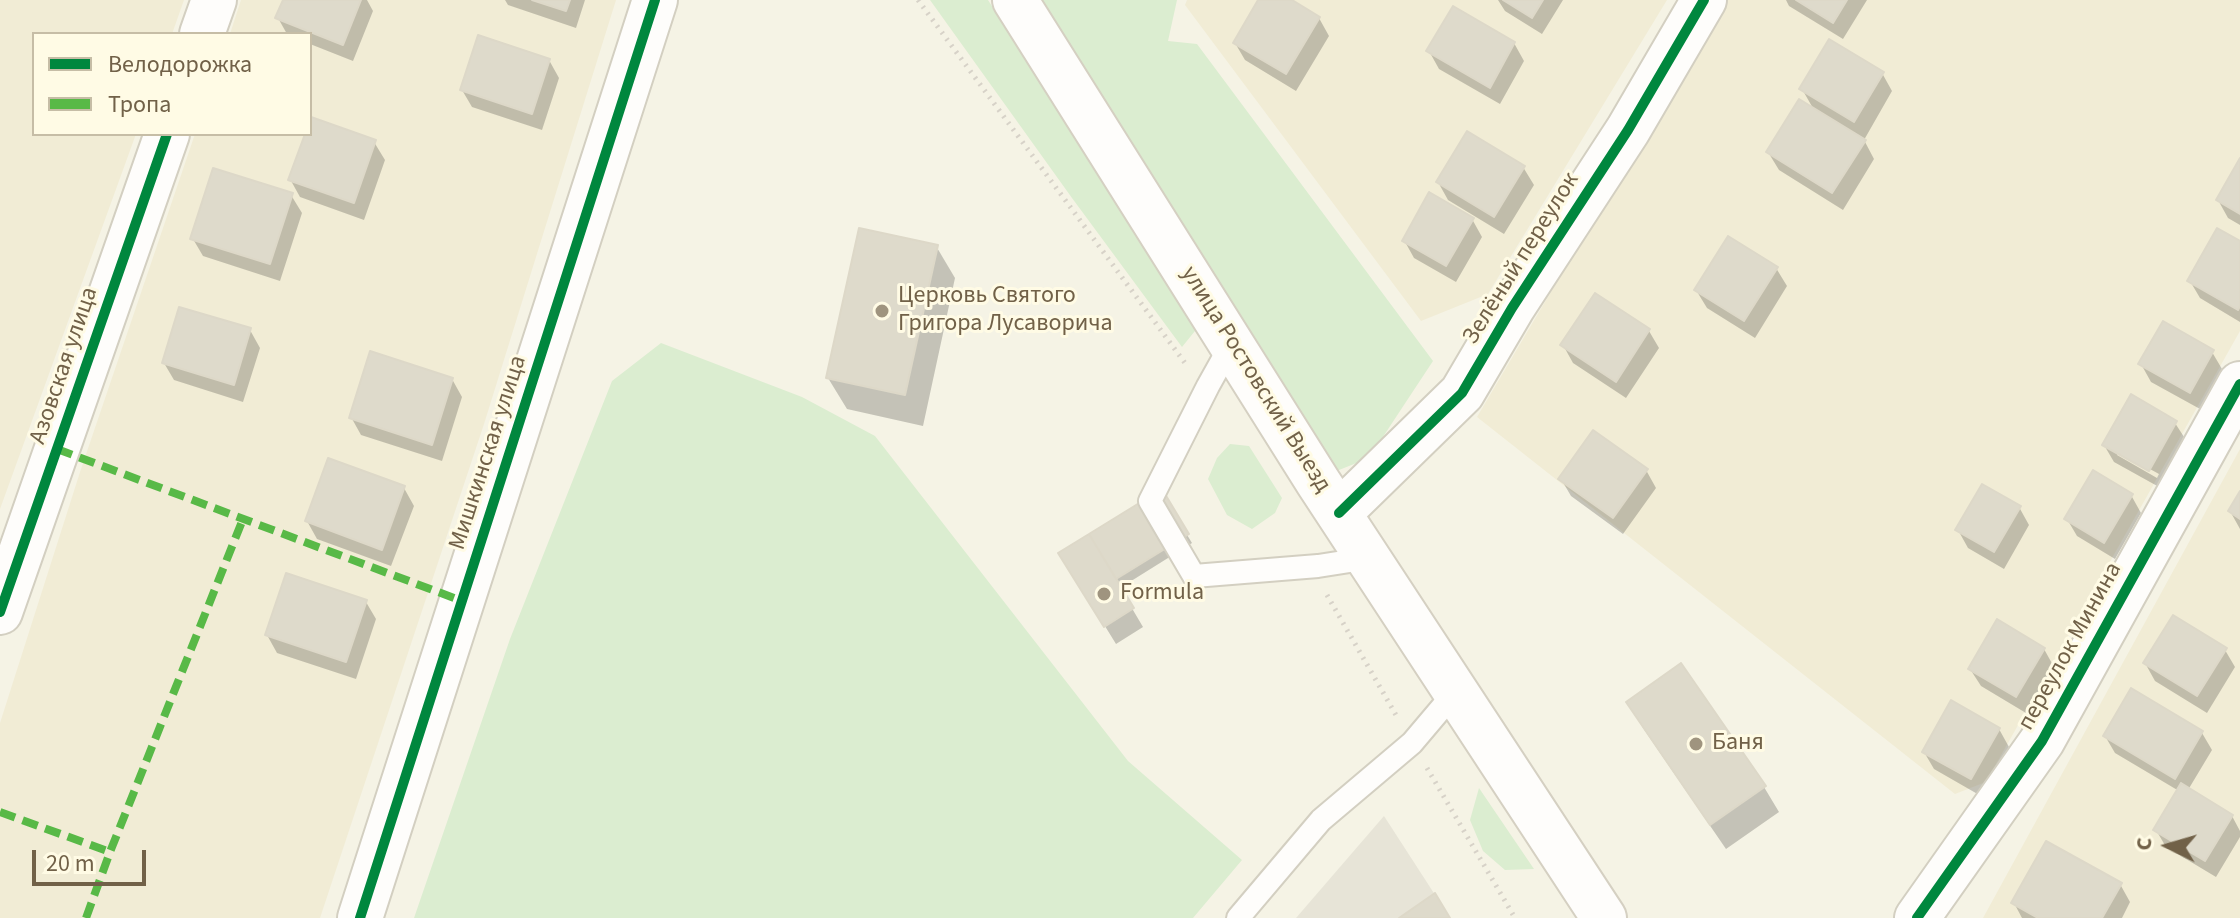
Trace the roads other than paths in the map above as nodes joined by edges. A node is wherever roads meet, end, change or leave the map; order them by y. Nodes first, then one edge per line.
1 (214, 0) edge
2 (655, 0) edge
3 (1015, 0) edge
4 (1704, 0) edge
5 (203, 32) edge
6 (166, 136) edge
7 (1232, 343) junction
8 (2240, 384) edge
9 (1339, 513) junction
10 (1369, 558) junction
11 (0, 612) edge
12 (1456, 691) junction
13 (360, 918) edge
14 (1238, 918) edge
15 (1604, 918) edge
16 (1917, 918) edge

1 - 5 street
2 - 13 street, Мишкинская улица
3 - 7 street, улица Ростовский Выезд
4 - 9 street, Зелёный переулок
6 - 11 street, Азовская улица
7 - 9 street, улица Ростовский Выезд
7 - 10 lane
8 - 16 street, переулок Минина
9 - 10 street, улица Ростовский Выезд
10 - 12 street, улица Ростовский Выезд
12 - 14 lane
12 - 15 street, улица Ростовский Выезд

